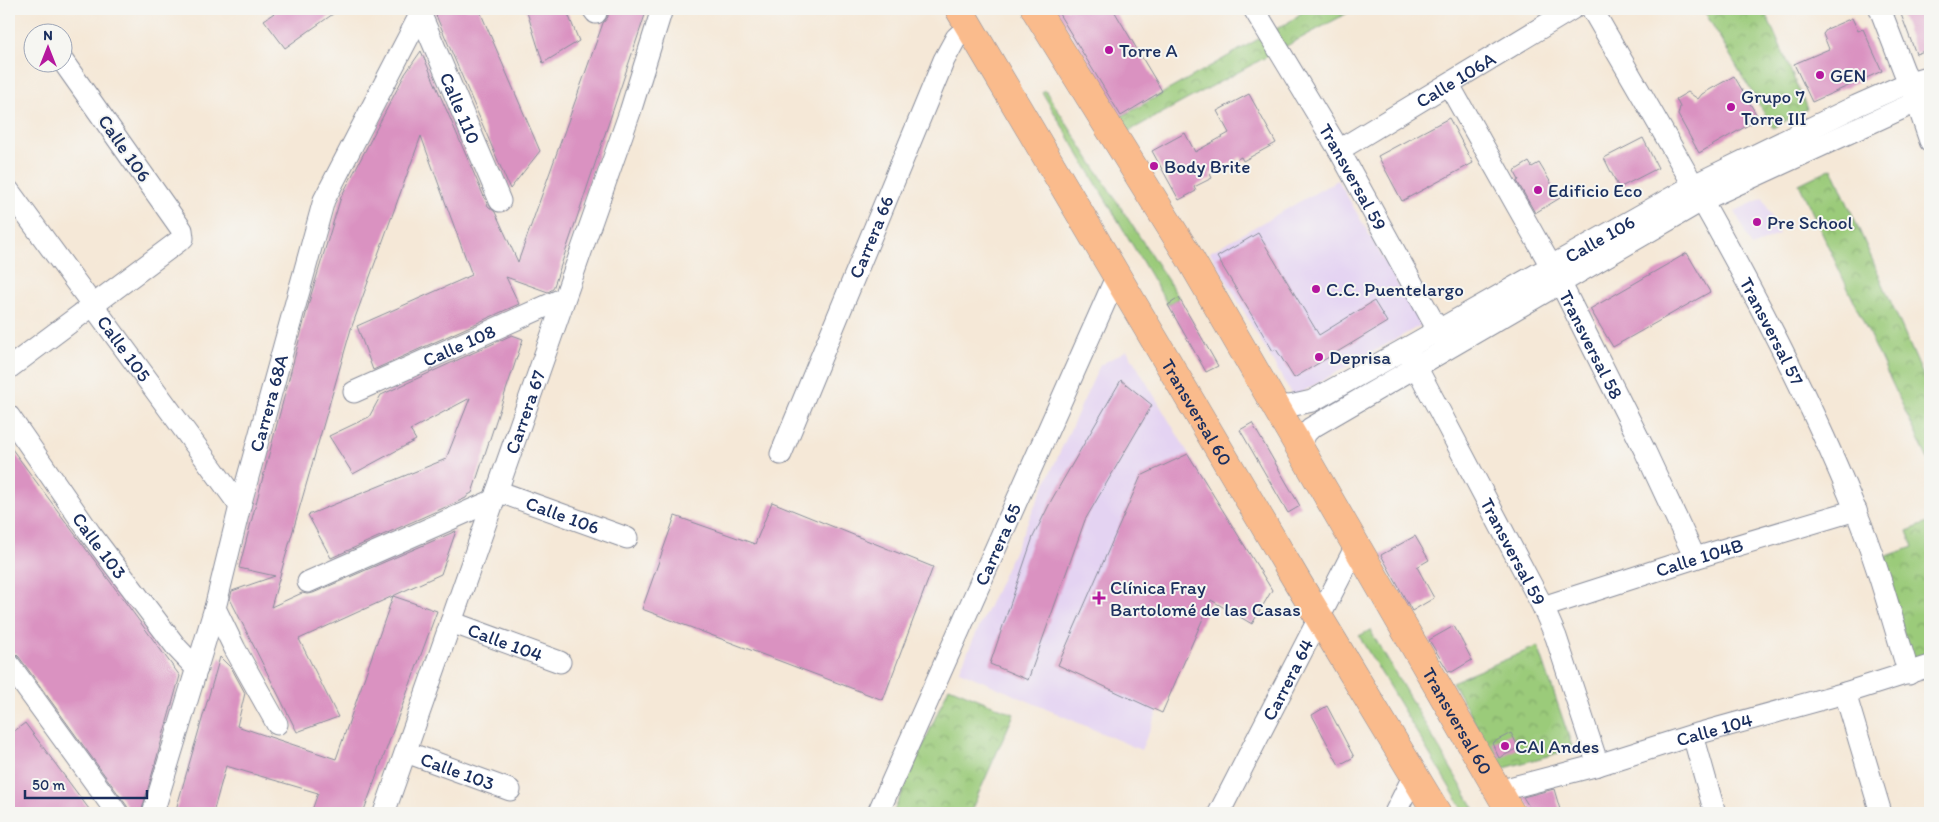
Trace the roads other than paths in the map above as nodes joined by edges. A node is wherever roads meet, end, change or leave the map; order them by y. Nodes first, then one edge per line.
1 (662, 9) edge
2 (1035, 9) edge
3 (1254, 9) edge
4 (1572, 9) edge
5 (1592, 9) edge
6 (1880, 9) edge
7 (422, 12) edge
8 (964, 17) edge
9 (70, 72) edge
10 (1930, 76) edge
11 (1910, 82) junction
12 (1449, 85) junction
13 (1923, 100) edge
14 (1930, 141) edge
15 (1339, 150) junction
16 (9, 191) edge
17 (1699, 192) junction
18 (500, 201) dead end
19 (1555, 274) junction
20 (1117, 275) junction
21 (564, 298) junction
22 (92, 306) junction
23 (1443, 339) junction
24 (1412, 357) junction
25 (9, 368) edge
26 (354, 392) dead end
27 (1274, 405) junction
28 (9, 416) edge
29 (1299, 449) junction
30 (781, 454) dead end
31 (495, 495) junction
32 (240, 506) junction
33 (1856, 510) junction
34 (627, 538) dead end
35 (1356, 546) junction
36 (1695, 558) junction
37 (308, 582) dead end
38 (1543, 607) junction
39 (215, 608) junction
40 (1320, 616) junction
41 (451, 622) junction
42 (560, 662) dead end
43 (9, 664) edge
44 (1930, 666) edge
45 (197, 669) junction
46 (1909, 674) junction
47 (1845, 693) junction
48 (277, 724) dead end
49 (1693, 735) junction
50 (406, 752) junction
51 (1598, 765) junction
52 (1414, 775) junction
53 (510, 790) dead end
54 (1505, 802) edge
55 (117, 813) edge
56 (153, 813) edge
57 (384, 813) edge
58 (878, 813) edge
59 (1219, 813) edge
60 (1395, 813) edge
61 (1437, 813) edge
62 (1715, 813) edge
63 (1881, 813) edge

1 - 21 street, Carrera 67
2 - 27 main road, Transversal 60
3 - 15 street, Transversal 59
4 - 12 street, Calle 106A
5 - 17 street, Transversal 57
6 - 11 street
7 - 18 street, Calle 110
7 - 32 street, Carrera 68A
8 - 20 main road, Transversal 60
8 - 30 street, Carrera 66
9 - 22 street, Calle 106
10 - 11 street, Calle 106
11 - 13 street
11 - 17 street, Calle 106
12 - 15 street, Calle 106A
12 - 19 street, Transversal 58
13 - 14 street
13 - 17 street, Calle 106
15 - 23 street, Transversal 59
16 - 22 street, Calle 105
17 - 19 street, Calle 106
17 - 33 street, Transversal 57
19 - 23 street, Calle 106
19 - 36 street, Transversal 58
20 - 40 main road, Transversal 60
20 - 58 street, Carrera 65
21 - 26 street, Calle 108
21 - 31 street, Carrera 67
22 - 25 street
22 - 32 street, Calle 105
23 - 24 street, Calle 106
24 - 27 street, Calle 106
24 - 29 street, Calle 106
24 - 38 street, Transversal 59
27 - 29 main road, Transversal 60
28 - 45 street, Calle 103
29 - 35 main road, Transversal 60
31 - 34 street, Calle 106
31 - 37 street
31 - 41 street, Carrera 67
32 - 39 street, Carrera 68A
33 - 36 street, Calle 104B
33 - 46 street, Transversal 57
35 - 40 street, Carrera 64
35 - 54 main road, Transversal 60
36 - 38 street, Calle 104B
38 - 51 street, Transversal 59
39 - 45 street, Carrera 68A
39 - 48 street
40 - 52 main road, Transversal 60
40 - 59 street, Carrera 64
41 - 42 street, Calle 104
41 - 50 street, Carrera 67
43 - 55 street
44 - 46 street, Calle 104
45 - 56 street, Carrera 68A
46 - 47 street, Calle 104
47 - 49 street, Calle 104
47 - 63 street
49 - 51 street, Calle 104
49 - 62 street
50 - 53 street, Calle 103
50 - 57 street, Carrera 67
51 - 54 street, Calle 104
52 - 60 street
52 - 61 main road, Transversal 60

